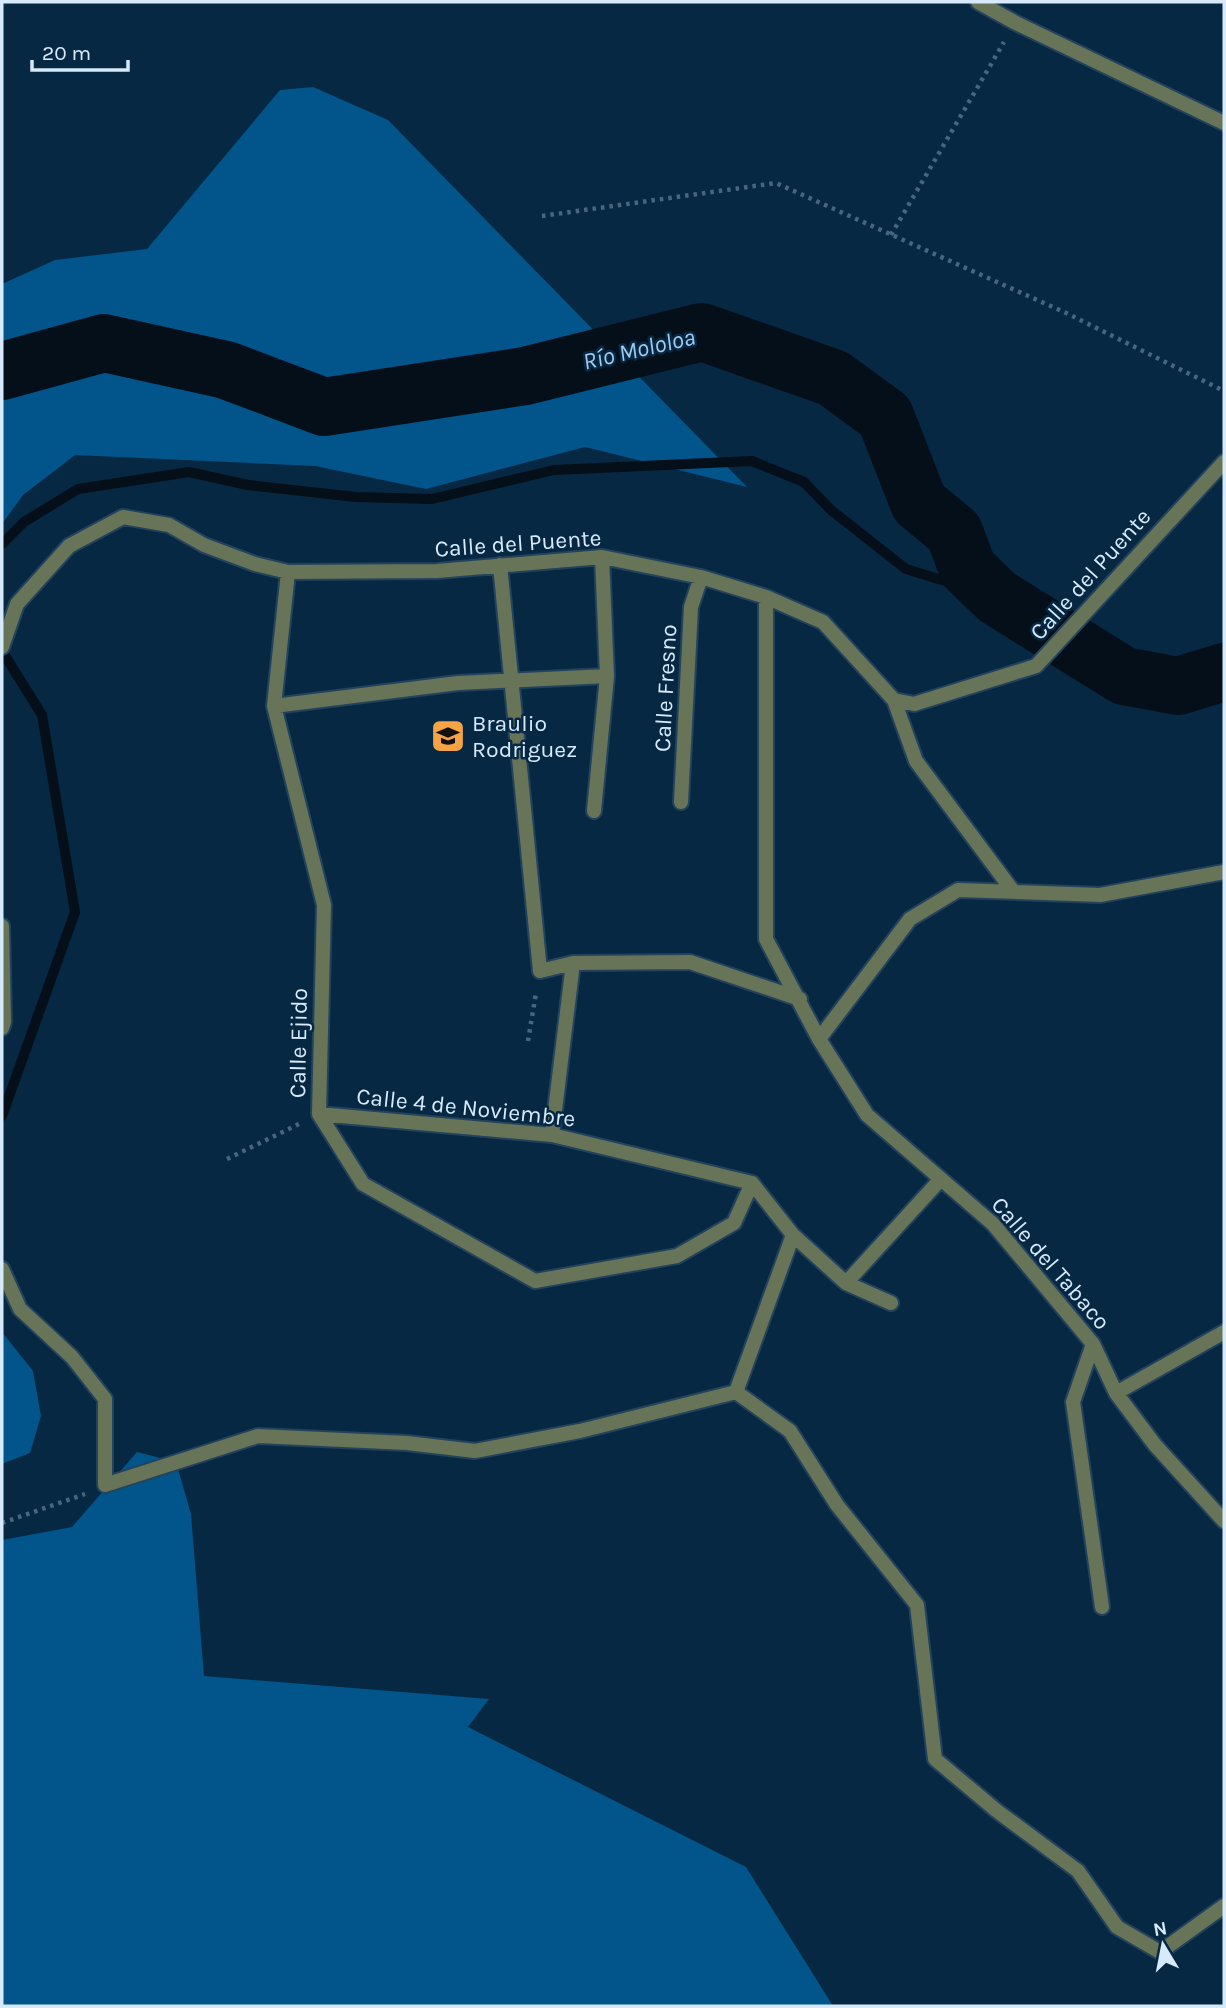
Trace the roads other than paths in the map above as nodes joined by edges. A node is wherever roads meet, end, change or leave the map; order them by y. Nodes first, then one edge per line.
1 (978, 2) edge
2 (1224, 124) edge
3 (1224, 462) edge
4 (602, 557) junction
5 (500, 565) junction
6 (288, 572) junction
7 (701, 578) junction
8 (766, 597) junction
9 (2, 647) edge
10 (607, 676) junction
11 (512, 680) junction
12 (894, 701) junction
13 (274, 706) junction
14 (681, 802) dead end
15 (594, 811) dead end
16 (1224, 872) edge
17 (1013, 891) junction
18 (2, 926) edge
19 (573, 963) junction
20 (800, 999) junction
21 (2, 1028) edge
22 (819, 1039) junction
23 (319, 1115) junction
24 (552, 1135) junction
25 (940, 1180) junction
26 (752, 1183) junction
27 (793, 1235) junction
28 (2, 1269) edge
29 (846, 1283) junction
30 (891, 1303) dead end
31 (1224, 1332) edge
32 (1093, 1343) junction
33 (736, 1392) junction
34 (1116, 1393) junction
35 (1224, 1521) edge
36 (1102, 1607) dead end
37 (1224, 1906) edge

1 - 2 street
3 - 12 street, Calle del Puente
4 - 5 street, Calle del Puente
4 - 7 street, Calle del Puente
4 - 10 street
5 - 6 street, Calle del Puente
5 - 11 street
6 - 9 street, Calle del Puente
6 - 13 street, Calle Ejido
7 - 8 street, Calle del Puente
7 - 14 street, Calle Fresno
8 - 12 street, Calle del Puente
8 - 20 street, Calle del Tabaco
10 - 11 street
10 - 15 street
11 - 13 street
11 - 19 street
12 - 17 street
13 - 23 street, Calle Ejido
16 - 17 street
17 - 22 street
18 - 21 street
19 - 20 street
19 - 24 street
20 - 22 street, Calle del Tabaco
22 - 25 street, Calle del Tabaco
23 - 24 street, Calle 4 de Noviembre
23 - 26 street, Calle Ejido
24 - 26 street, Calle 4 de Noviembre
25 - 29 street
25 - 32 street, Calle del Tabaco
26 - 27 street
27 - 29 street
27 - 33 street
28 - 33 street
29 - 30 street
31 - 34 street
32 - 34 street, Calle del Tabaco
32 - 36 street
33 - 37 street
34 - 35 street, Calle del Tabaco

